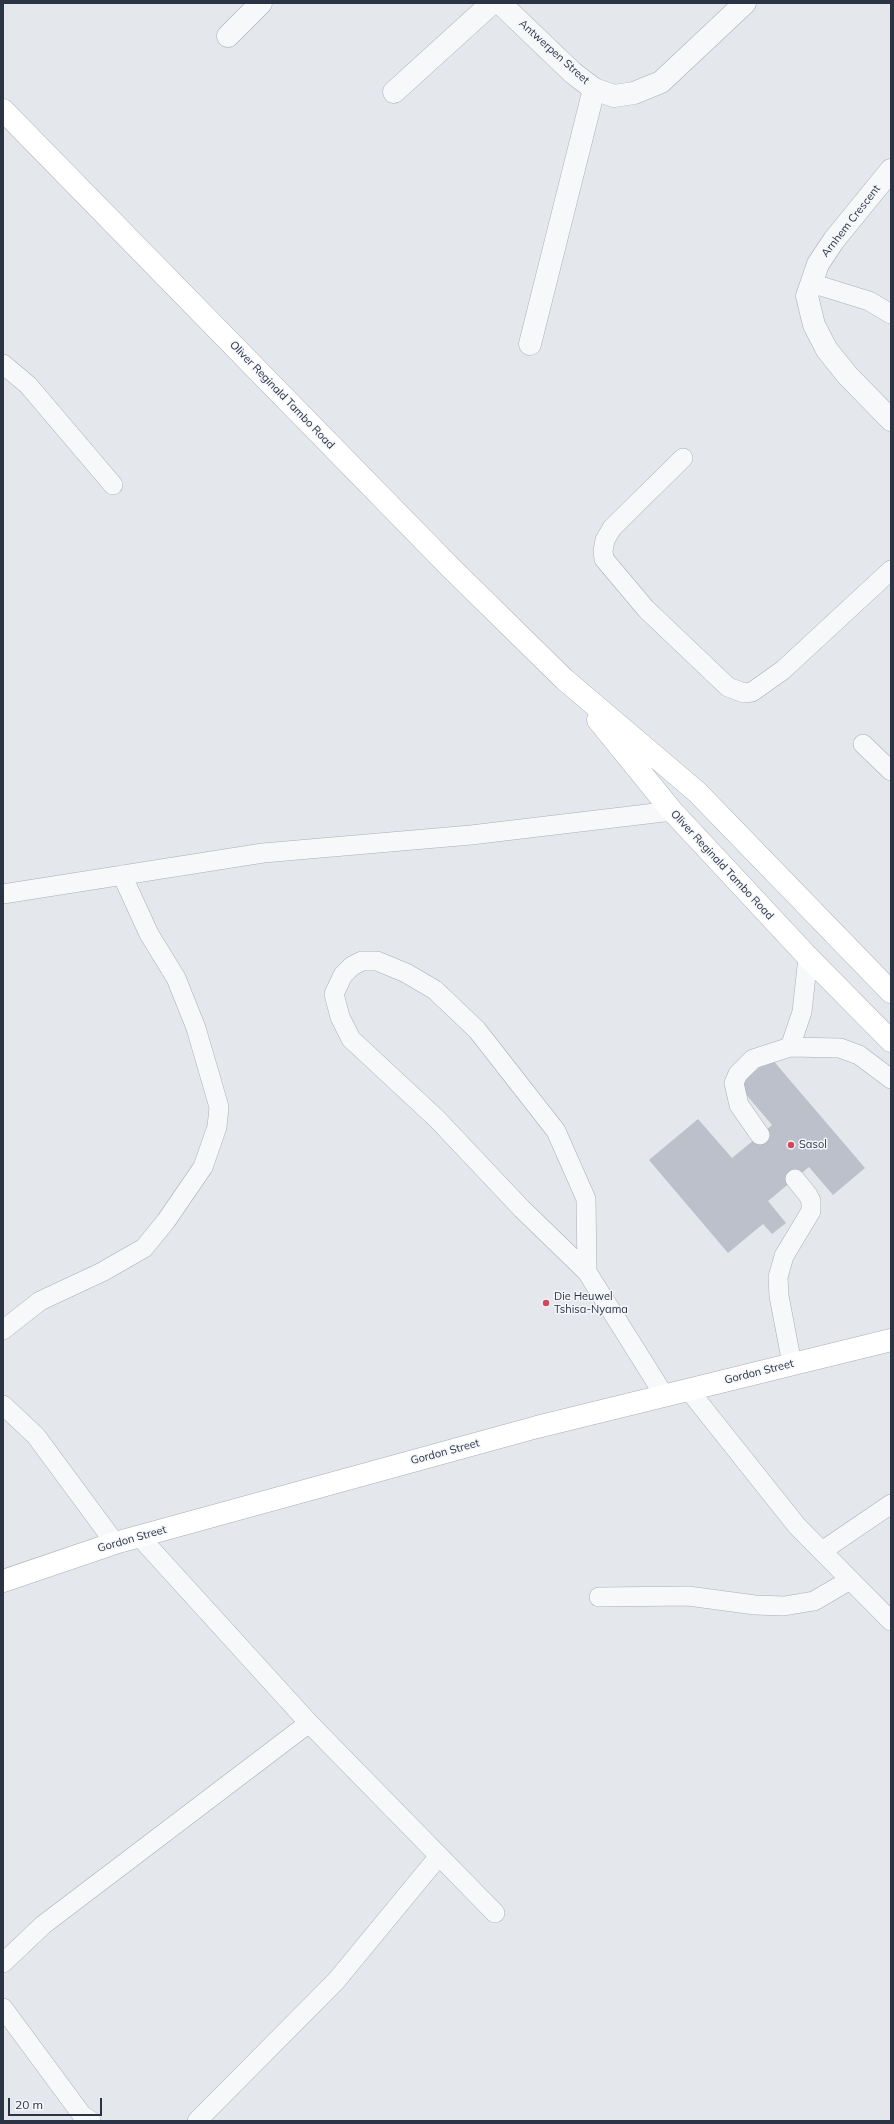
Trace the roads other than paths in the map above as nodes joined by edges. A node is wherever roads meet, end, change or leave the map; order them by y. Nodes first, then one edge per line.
1 (261, 3) edge
2 (492, 3) edge
3 (500, 3) edge
4 (745, 3) edge
5 (228, 36) dead end
6 (594, 89) junction
7 (394, 92) dead end
8 (3, 110) edge
9 (891, 170) edge
10 (809, 290) junction
11 (891, 314) edge
12 (530, 344) dead end
13 (3, 364) edge
14 (891, 420) edge
15 (683, 458) dead end
16 (113, 485) dead end
17 (891, 570) edge
18 (564, 678) junction
19 (863, 744) dead end
20 (891, 771) edge
21 (672, 811) junction
22 (122, 875) junction
23 (3, 894) edge
24 (808, 957) junction
25 (891, 992) edge
26 (891, 1041) edge
27 (790, 1047) junction
28 (891, 1079) edge
29 (760, 1135) dead end
30 (795, 1179) dead end
31 (587, 1272) junction
32 (3, 1330) edge
33 (891, 1340) edge
34 (792, 1364) junction
35 (688, 1389) junction
36 (664, 1396) junction
37 (3, 1405) edge
38 (891, 1504) edge
39 (139, 1536) junction
40 (115, 1543) junction
41 (822, 1551) junction
42 (850, 1580) junction
43 (3, 1581) edge
44 (599, 1597) dead end
45 (891, 1621) edge
46 (309, 1723) junction
47 (439, 1856) junction
48 (495, 1913) dead end
49 (3, 1963) edge
50 (3, 2008) edge
51 (91, 2121) edge
52 (197, 2121) edge

1 - 5 street
2 - 7 street
3 - 6 street, Antwerpen Street
4 - 6 street, Antwerpen Street
6 - 12 street
8 - 18 main road, Oliver Reginald Tambo Road
9 - 10 street, Arnhem Crescent
10 - 11 lane
10 - 14 street
13 - 16 lane
15 - 17 lane
18 - 21 main road, Oliver Reginald Tambo Road
18 - 25 main road, Oliver Reginald Tambo Road
19 - 20 lane
21 - 22 lane
21 - 24 main road, Oliver Reginald Tambo Road
22 - 23 lane
22 - 32 lane
24 - 26 main road, Oliver Reginald Tambo Road
24 - 27 lane
27 - 28 lane
27 - 29 lane
30 - 34 lane
31 - 31 lane
31 - 36 lane
33 - 34 main road, Gordon Street
34 - 35 main road, Gordon Street
35 - 36 main road, Gordon Street
35 - 41 lane
36 - 39 main road, Gordon Street
37 - 40 lane
38 - 41 lane
39 - 40 main road, Gordon Street
39 - 46 lane
40 - 43 main road, Gordon Street
41 - 42 lane
42 - 44 lane
42 - 45 lane
46 - 47 lane
46 - 49 lane
47 - 48 lane
47 - 52 lane
50 - 51 lane

